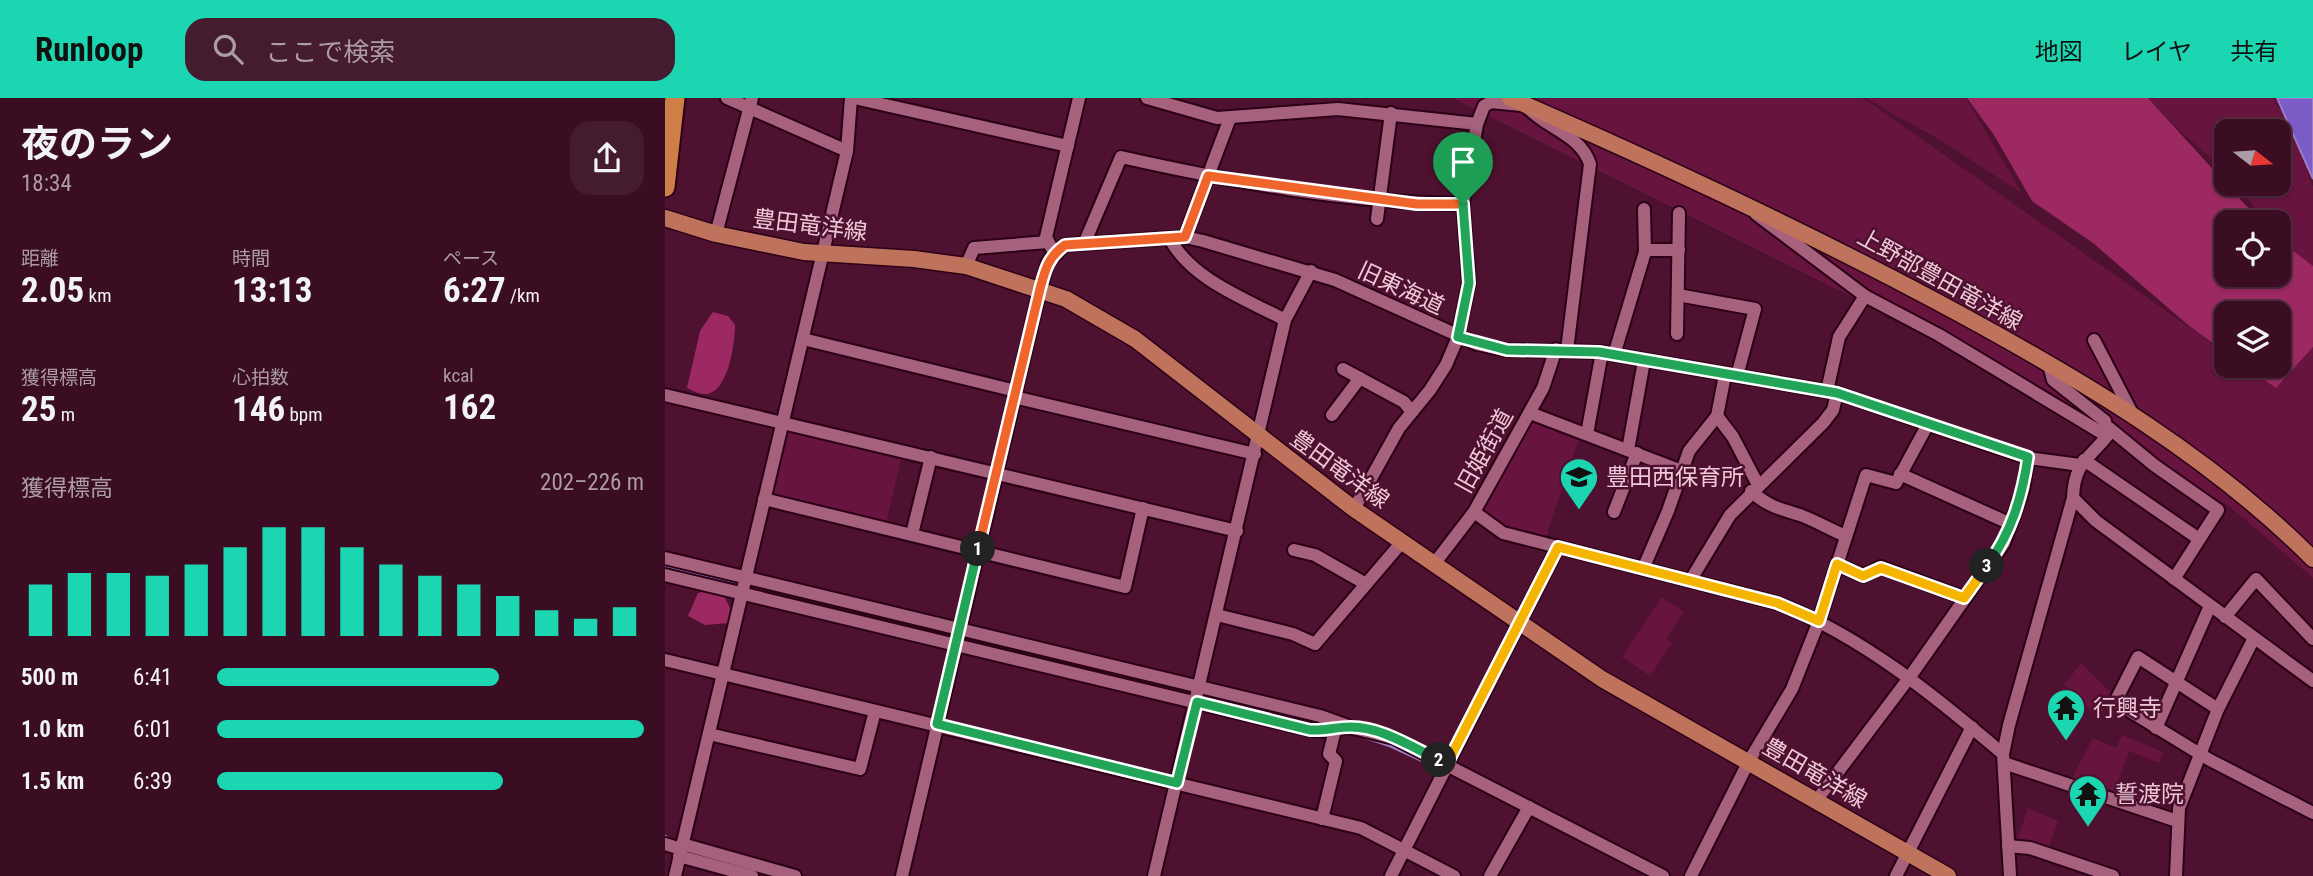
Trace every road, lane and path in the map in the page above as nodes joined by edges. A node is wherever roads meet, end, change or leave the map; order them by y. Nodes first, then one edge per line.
1 (675, 98) edge
2 (727, 98) edge
3 (853, 98) edge
4 (1079, 98) edge
5 (1147, 98) edge
6 (1519, 100) edge
7 (751, 102) edge
8 (1391, 113) junction
9 (1230, 118) junction
10 (1477, 124) junction
11 (1068, 146) junction
12 (847, 151) junction
13 (1208, 176) junction
14 (665, 187) edge
15 (1379, 198) junction
16 (1463, 204) junction
17 (1746, 204) junction
18 (1644, 209) dead end
19 (1679, 213) dead end
20 (665, 218) edge
21 (1377, 219) dead end
22 (716, 234) junction
23 (1185, 237) junction
24 (1170, 239) junction
25 (1084, 244) junction
26 (1051, 247) junction
27 (1645, 250) junction
28 (1679, 250) junction
29 (821, 254) junction
30 (967, 266) junction
31 (1311, 271) junction
32 (1040, 289) junction
33 (1678, 295) junction
34 (1865, 296) junction
35 (1285, 320) junction
36 (1677, 334) dead end
37 (1458, 337) junction
38 (803, 340) junction
39 (2094, 340) dead end
40 (1562, 350) junction
41 (1608, 354) junction
42 (1644, 361) junction
43 (2049, 365) junction
44 (1343, 369) dead end
45 (1731, 376) junction
46 (1360, 378) junction
47 (1832, 392) junction
48 (1015, 394) junction
49 (665, 395) edge
50 (1412, 412) junction
51 (1529, 413) junction
52 (1332, 415) dead end
53 (1717, 416) junction
54 (2135, 418) junction
55 (783, 422) junction
56 (1928, 424) junction
57 (2108, 432) junction
58 (1587, 434) junction
59 (1259, 438) junction
60 (1632, 452) junction
61 (1255, 454) junction
62 (932, 457) junction
63 (2028, 457) junction
64 (2082, 463) junction
65 (1682, 471) junction
66 (996, 473) junction
67 (1900, 474) junction
68 (1755, 488) junction
69 (2073, 498) junction
70 (764, 499) junction
71 (1143, 508) junction
72 (1353, 509) junction
73 (1474, 512) junction
74 (1614, 512) dead end
75 (2011, 524) junction
76 (1237, 531) junction
77 (912, 534) junction
78 (1846, 536) junction
79 (2199, 539) junction
80 (1402, 542) junction
81 (1558, 547) junction
82 (978, 550) junction
83 (1294, 550) dead end
84 (665, 558) edge
85 (2313, 559) edge
86 (1434, 564) junction
87 (1837, 564) junction
88 (1643, 569) junction
89 (665, 575) edge
90 (745, 576) junction
91 (2174, 579) junction
92 (1690, 581) junction
93 (1366, 584) junction
94 (742, 594) junction
95 (1964, 598) junction
96 (2210, 606) junction
97 (1217, 615) junction
98 (2225, 617) junction
99 (1819, 621) junction
100 (1520, 625) junction
101 (960, 629) junction
102 (2254, 638) junction
103 (2313, 639) edge
104 (956, 645) junction
105 (665, 660) edge
106 (2313, 663) edge
107 (724, 675) junction
108 (1909, 678) junction
109 (2309, 678) edge
110 (2177, 681) junction
111 (1200, 687) junction
112 (1197, 702) junction
113 (2218, 709) junction
114 (875, 711) junction
115 (937, 724) junction
116 (1349, 727) junction
117 (1972, 727) junction
118 (2156, 728) junction
119 (1335, 730) junction
120 (709, 734) junction
121 (2200, 754) junction
122 (2003, 758) junction
123 (1749, 761) junction
124 (1447, 764) junction
125 (1177, 783) junction
126 (1817, 801) junction
127 (1529, 807) junction
128 (2313, 813) edge
129 (1322, 818) junction
130 (2177, 821) junction
131 (665, 845) edge
132 (2008, 846) junction
133 (681, 850) junction
134 (1404, 850) junction
135 (1908, 853) junction
136 (675, 876) edge
137 (752, 876) edge
138 (795, 876) edge
139 (902, 876) edge
140 (1154, 876) edge
141 (1391, 876) edge
142 (1454, 876) edge
143 (1490, 876) edge
144 (1663, 876) edge
145 (1691, 876) edge
146 (1896, 876) edge
147 (1948, 876) edge
148 (2010, 876) edge
149 (2113, 876) edge
150 (2176, 876) edge

1 - 14 highway
2 - 7 street
3 - 11 street
3 - 12 street
4 - 11 street
5 - 9 street
6 - 10 street
6 - 17 main road, 上野部豊田竜洋線
6 - 40 street, 旧姫街道
7 - 12 street
7 - 22 street
8 - 9 street
8 - 10 street
8 - 15 street
9 - 13 street
10 - 16 street
11 - 26 street
12 - 29 street
13 - 15 street
13 - 23 street
13 - 25 street
15 - 16 street
15 - 21 street
16 - 37 street
17 - 34 street
17 - 43 main road, 上野部豊田竜洋線
18 - 27 street
19 - 28 street
20 - 22 main road, 豊田竜洋線
22 - 29 main road, 豊田竜洋線
23 - 24 street, 旧東海道
23 - 31 street, 旧東海道
24 - 25 street, 旧東海道
24 - 35 street
25 - 26 street, 旧東海道
26 - 30 street, 旧東海道
26 - 32 street
27 - 28 street
27 - 41 street
28 - 33 street
29 - 30 main road, 豊田竜洋線
29 - 38 street
30 - 32 main road, 豊田竜洋線
31 - 35 street
31 - 37 street, 旧東海道
32 - 48 street
32 - 59 main road, 豊田竜洋線
33 - 36 street
33 - 45 street
34 - 47 street
34 - 57 street
35 - 59 street
37 - 40 street, 旧東海道
37 - 50 street
38 - 48 street
38 - 55 street
39 - 54 street
40 - 41 street, 旧東海道
40 - 51 street, 旧姫街道
41 - 42 street, 旧東海道
41 - 58 street
42 - 45 street, 旧東海道
42 - 60 street
43 - 54 main road, 上野部豊田竜洋線
43 - 57 street
44 - 46 street
45 - 47 street, 旧東海道
45 - 53 street
46 - 50 street
46 - 52 street
47 - 56 street, 旧東海道
47 - 68 street
48 - 61 street
48 - 66 street
49 - 55 street
50 - 72 street
51 - 58 street
51 - 73 street, 旧姫街道
53 - 65 street
53 - 68 street
54 - 85 main road, 上野部豊田竜洋線
55 - 62 street
55 - 70 street
56 - 63 street, 旧東海道
56 - 67 street
57 - 64 street
57 - 79 street
58 - 60 street
59 - 61 street
59 - 72 main road, 豊田竜洋線
60 - 65 street
60 - 74 street
61 - 76 street
62 - 66 street
62 - 77 street
63 - 64 street, 旧東海道
63 - 75 street
64 - 69 street
64 - 79 street
65 - 88 street
66 - 71 street
66 - 82 street
67 - 75 street
67 - 78 street
68 - 78 street
68 - 92 street
69 - 91 street
69 - 122 street
70 - 77 street
70 - 90 street
71 - 76 street
71 - 82 street
72 - 80 main road, 豊田竜洋線
73 - 81 street
73 - 86 street, 旧姫街道
75 - 95 street
76 - 97 street
77 - 82 street
78 - 87 street
79 - 91 street
80 - 86 main road, 豊田竜洋線
80 - 93 street
81 - 88 street
81 - 100 street
82 - 101 street
83 - 93 street
84 - 90 street
86 - 100 main road, 豊田竜洋線
87 - 95 street
87 - 99 street
88 - 92 street
89 - 94 street
90 - 94 street
90 - 101 street
91 - 96 street
92 - 99 street
93 - 97 street
94 - 104 street
94 - 107 street
95 - 108 street
96 - 98 street
96 - 110 street
97 - 111 street
98 - 102 street
98 - 103 street
99 - 108 street
99 - 123 street
100 - 123 main road, 豊田竜洋線
100 - 124 street
101 - 104 street
101 - 111 street
102 - 109 street
102 - 113 street
104 - 112 street
104 - 115 street
105 - 107 street
106 - 109 street
107 - 114 street
107 - 120 street
108 - 117 street
108 - 126 street
110 - 113 street
110 - 118 street
110 - 118 street
111 - 112 street
111 - 116 street
112 - 119 street
112 - 125 street
113 - 121 street
114 - 115 street
114 - 120 street
115 - 125 street
115 - 139 street
116 - 119 street
116 - 124 street
117 - 122 street
117 - 135 street
118 - 121 street
119 - 129 street
120 - 133 street
121 - 128 street
121 - 130 street
122 - 130 street
122 - 132 street
123 - 126 main road, 豊田竜洋線
123 - 145 street
124 - 127 street
124 - 134 street
125 - 129 street
125 - 140 street
126 - 135 main road, 豊田竜洋線
127 - 143 street
127 - 144 street
129 - 134 street
130 - 150 street
131 - 133 street
132 - 148 street
132 - 149 street
133 - 136 street
133 - 137 street
133 - 138 street
134 - 141 street
134 - 142 street
135 - 146 street
135 - 147 main road, 豊田竜洋線

